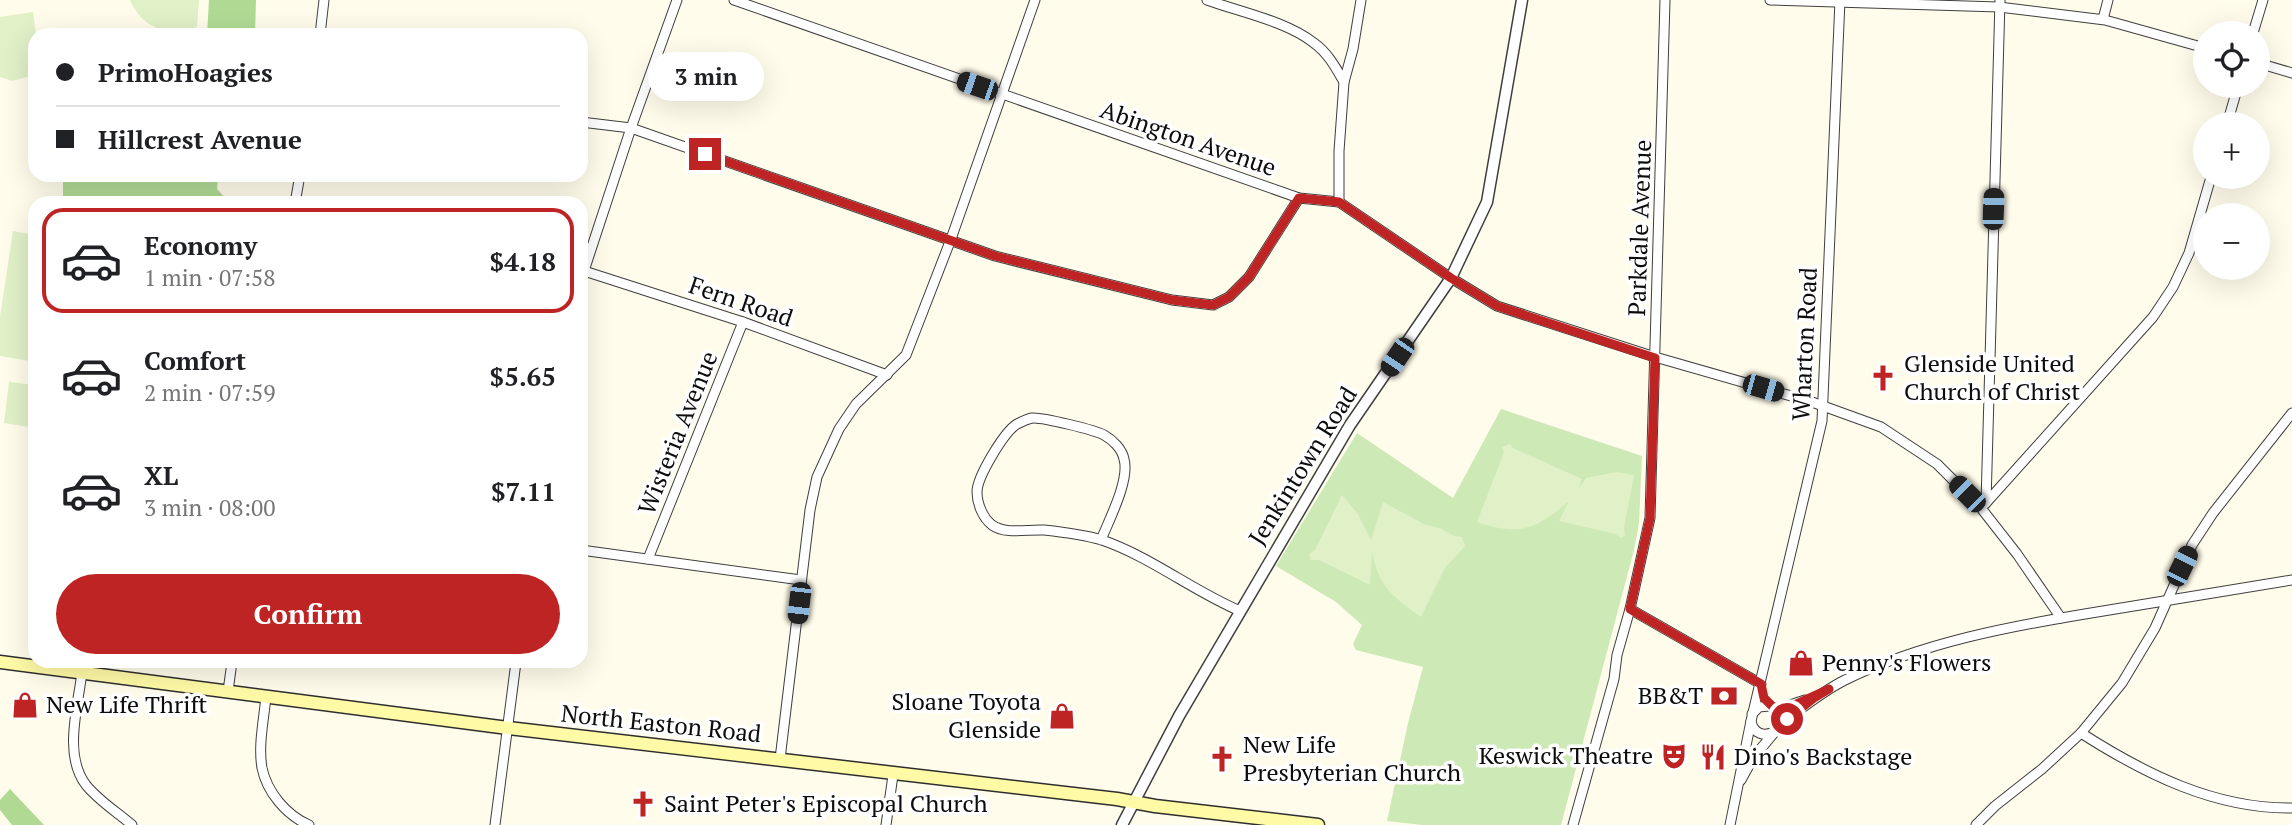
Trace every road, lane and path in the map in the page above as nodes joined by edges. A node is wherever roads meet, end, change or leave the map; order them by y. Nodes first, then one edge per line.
1 (677, 0) edge
2 (734, 0) edge
3 (1035, 0) edge
4 (1207, 0) edge
5 (1361, 0) edge
6 (1522, 0) edge
7 (1665, 0) edge
8 (1770, 0) edge
9 (2108, 0) edge
10 (2263, 0) edge
11 (1840, 1) edge
12 (325, 2) edge
13 (2000, 4) edge
14 (2103, 19) junction
15 (2257, 21) edge
16 (321, 28) edge
17 (2193, 45) edge
18 (2270, 67) edge
19 (2292, 73) edge
20 (1345, 82) junction
21 (1001, 95) junction
22 (588, 123) edge
23 (631, 128) junction
24 (2208, 189) edge
25 (1299, 198) junction
26 (1339, 202) junction
27 (951, 239) junction
28 (588, 256) edge
29 (588, 276) edge
30 (1451, 278) junction
31 (743, 322) junction
32 (1655, 358) junction
33 (887, 375) junction
34 (1823, 406) junction
35 (2292, 413) edge
36 (1983, 505) junction
37 (1101, 540) junction
38 (588, 551) edge
39 (648, 559) junction
40 (802, 580) junction
41 (2292, 580) edge
42 (2166, 600) junction
43 (1630, 609) junction
44 (1240, 611) junction
45 (2061, 618) junction
46 (0, 662) edge
47 (28, 666) edge
48 (45, 668) edge
49 (231, 668) edge
50 (515, 668) edge
51 (82, 673) junction
52 (1761, 684) junction
53 (1829, 689) junction
54 (228, 691) junction
55 (266, 696) junction
56 (1772, 707) junction
57 (1751, 718) junction
58 (508, 728) junction
59 (1777, 729) junction
60 (2081, 733) junction
61 (780, 759) junction
62 (893, 775) junction
63 (1741, 780) junction
64 (1133, 801) junction
65 (2292, 808) edge
66 (1267, 822) edge
67 (132, 825) edge
68 (309, 825) edge
69 (495, 825) edge
70 (886, 825) edge
71 (1122, 825) edge
72 (1318, 825) edge
73 (1573, 825) edge
74 (1730, 825) edge
75 (1976, 825) edge

1 - 23 street
2 - 21 street, Abington Avenue
3 - 21 street
4 - 20 street
5 - 20 street
6 - 30 street, Jenkintown Road
7 - 32 street, Parkdale Avenue
8 - 11 street
9 - 14 street
10 - 15 street
11 - 13 street
11 - 34 street, Wharton Road
12 - 16 street
13 - 14 street
13 - 36 street
14 - 17 street
18 - 19 street
20 - 26 street
21 - 25 street, Abington Avenue
21 - 27 street
22 - 23 street
23 - 27 street
23 - 28 street
24 - 36 street
25 - 26 street, Abington Avenue
25 - 27 street
26 - 30 street, Abington Avenue
27 - 33 street
29 - 31 street, Fern Road
30 - 32 street, Abington Avenue
30 - 44 street, Jenkintown Road
31 - 33 street, Fern Road
31 - 39 street, Wisteria Avenue
32 - 34 street, Abington Avenue
32 - 43 street, Parkdale Avenue
33 - 40 street
34 - 36 street, Abington Avenue
34 - 52 street, Wharton Road
35 - 42 street
36 - 45 street, Abington Avenue
37 - 37 street
37 - 44 street
38 - 39 street
39 - 40 street
40 - 61 street
41 - 42 street
42 - 45 street
42 - 60 street
43 - 52 street
43 - 73 street, Parkdale Avenue
44 - 64 street, Jenkintown Road
45 - 53 street
46 - 47 main road, North Easton Road
48 - 51 main road, North Easton Road
49 - 54 street
50 - 58 street
51 - 54 main road, North Easton Road
51 - 67 street
52 - 56 street
52 - 57 street, Wharton Road
53 - 56 street
53 - 59 street
54 - 55 main road, North Easton Road
55 - 58 main road, North Easton Road
55 - 68 street
56 - 57 street
56 - 59 street
57 - 59 street
57 - 63 street, Wharton Road
58 - 61 main road, North Easton Road
58 - 69 street
59 - 63 street
60 - 65 street
60 - 75 street
61 - 62 main road, North Easton Road
62 - 64 main road, North Easton Road
62 - 70 street
63 - 74 street
64 - 66 main road, North Easton Road
64 - 71 street, Jenkintown Road
66 - 72 main road, North Easton Road

